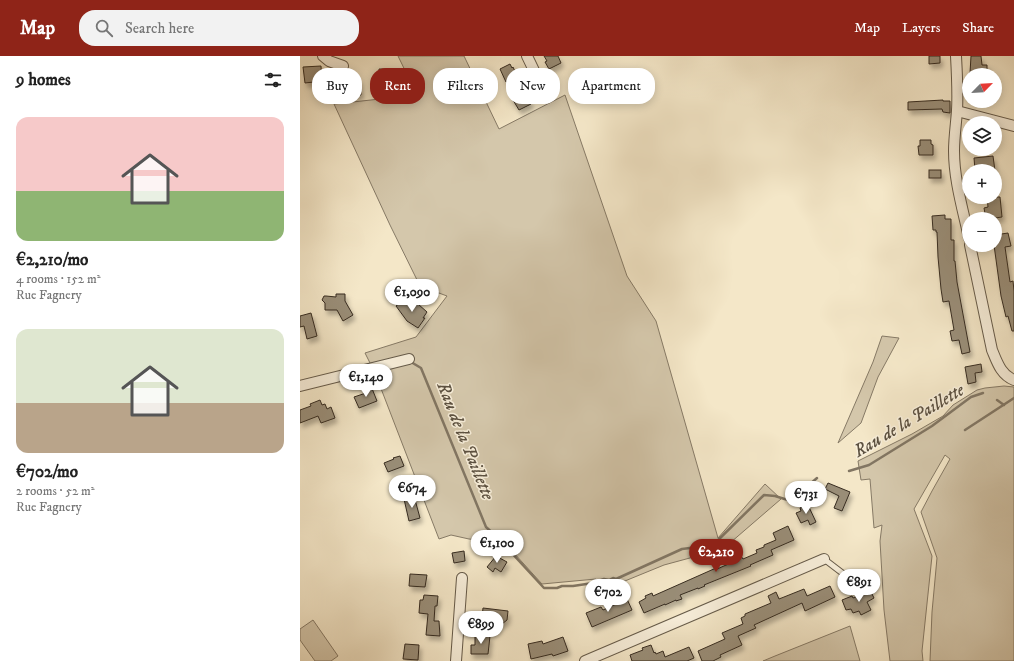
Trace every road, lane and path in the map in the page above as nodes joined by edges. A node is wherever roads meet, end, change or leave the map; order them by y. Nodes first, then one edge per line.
1 (323, 56) edge
2 (527, 56) edge
3 (956, 56) edge
4 (343, 66) dead end
5 (533, 68) edge
6 (957, 111) junction
7 (1014, 126) edge
8 (964, 212) edge
9 (971, 252) edge
10 (409, 359) dead end
11 (1014, 380) edge
12 (300, 386) edge
13 (824, 559) joint
14 (462, 578) dead end
15 (862, 588) dead end
16 (456, 661) edge
17 (585, 661) edge

1 - 4 street
2 - 5 street
3 - 6 street
6 - 7 street
6 - 8 street
9 - 11 street
10 - 12 street
13 - 15 lane
13 - 17 street
14 - 16 street

